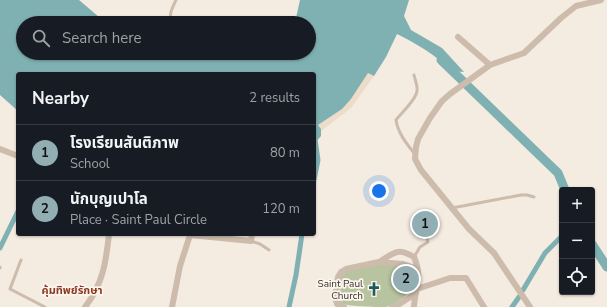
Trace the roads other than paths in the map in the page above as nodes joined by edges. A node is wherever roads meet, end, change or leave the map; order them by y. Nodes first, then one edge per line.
1 (176, 0) edge
2 (601, 0) edge
3 (170, 16) edge
4 (458, 37) dead end
5 (490, 65) junction
6 (414, 75) dead end
7 (0, 149) edge
8 (414, 153) junction
9 (16, 155) edge
10 (534, 197) dead end
11 (452, 208) junction
12 (420, 214) dead end
13 (109, 236) edge
14 (222, 236) edge
15 (252, 236) edge
16 (251, 241) junction
17 (269, 250) dead end
18 (414, 258) junction
19 (21, 260) dead end
20 (379, 262) junction
21 (417, 269) junction
22 (416, 291) junction
23 (395, 306) edge
24 (44, 307) edge
25 (86, 307) edge
26 (172, 307) edge
27 (344, 307) edge
28 (410, 307) edge
29 (414, 307) edge
30 (484, 307) edge
31 (530, 307) edge

1 - 3 lane
2 - 5 street
4 - 5 street
5 - 8 street
6 - 8 lane
7 - 9 street
8 - 11 street
10 - 11 lane
11 - 31 street
12 - 18 lane
13 - 25 street
14 - 16 street
14 - 26 street
15 - 16 street
16 - 17 lane
18 - 20 street
18 - 21 street
19 - 24 lane
20 - 21 street
20 - 27 street
21 - 22 street
22 - 23 street
22 - 29 street
22 - 30 street
23 - 28 street

